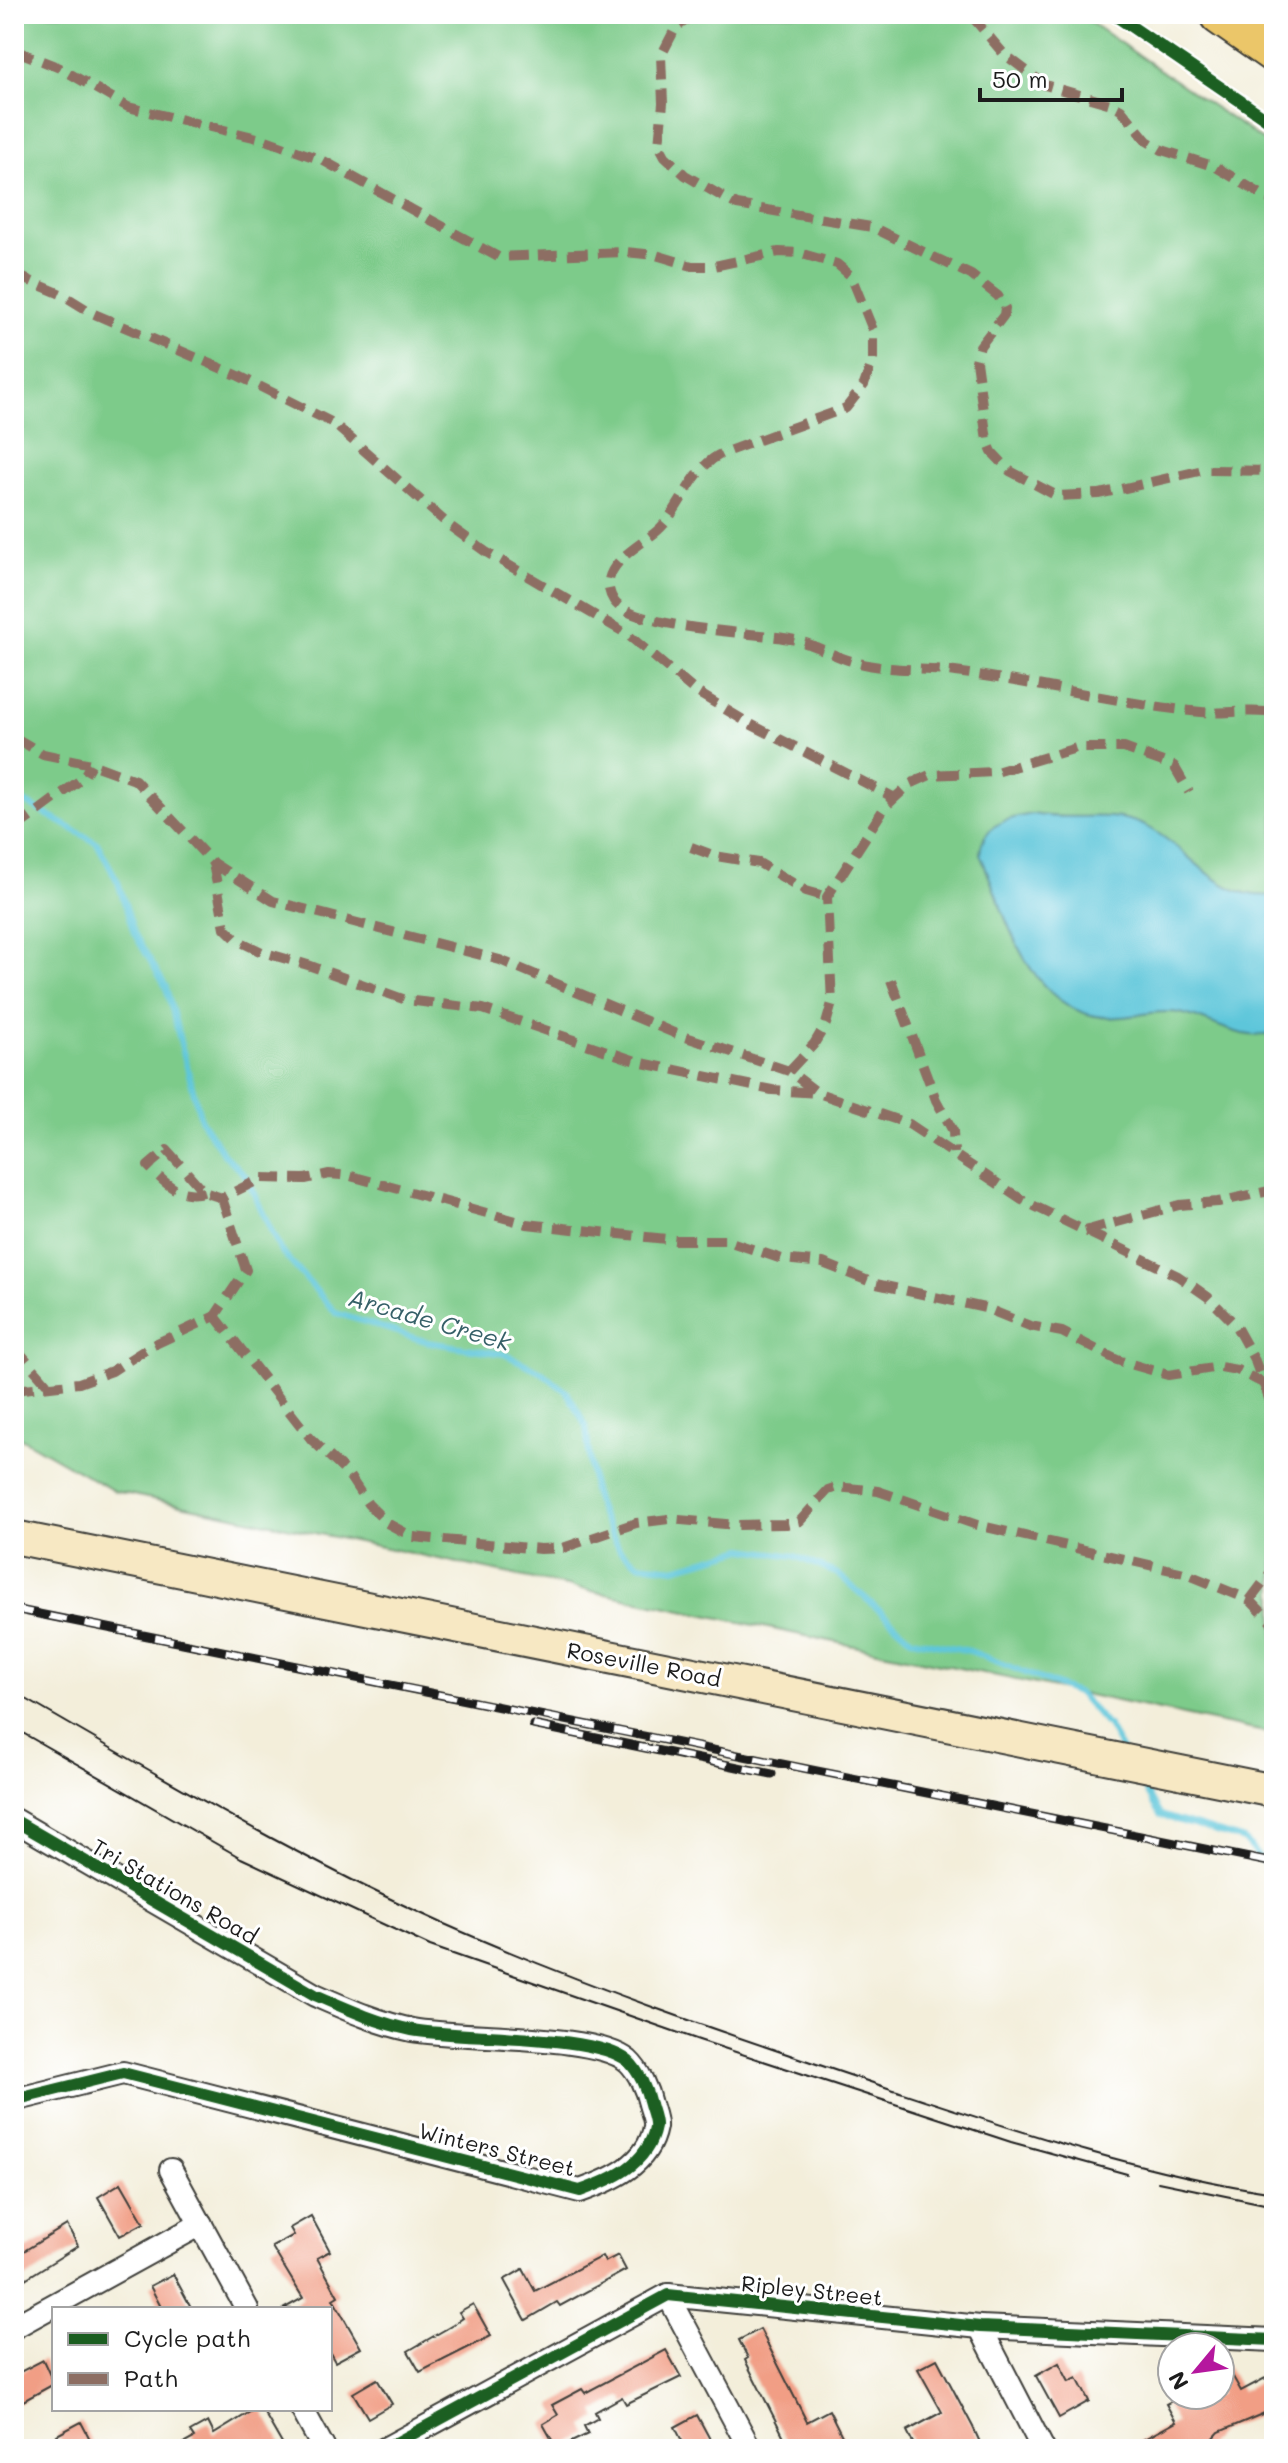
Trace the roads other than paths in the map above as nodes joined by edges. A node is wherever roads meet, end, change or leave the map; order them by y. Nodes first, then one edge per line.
1 (1221, 14) edge
2 (1274, 51) edge
3 (14, 1537) edge
4 (1274, 1791) edge
5 (14, 1820) edge
6 (315, 1995) joint
7 (14, 2100) edge
8 (171, 2170) dead end
9 (201, 2224) junction
10 (668, 2295) junction
11 (246, 2307) edge
12 (14, 2327) edge
13 (980, 2327) junction
14 (1274, 2340) edge
15 (303, 2411) edge
16 (324, 2449) edge
17 (385, 2449) edge
18 (750, 2449) edge
19 (1043, 2449) edge

1 - 2 highway
3 - 4 main road, Roseville Road
5 - 6 street, Tri Stations Road
6 - 7 street, Winters Street
8 - 9 street
9 - 11 street
9 - 12 street
10 - 13 street, Ripley Street
10 - 17 street
10 - 18 street
13 - 14 street, Ripley Street
13 - 19 street
15 - 16 street

